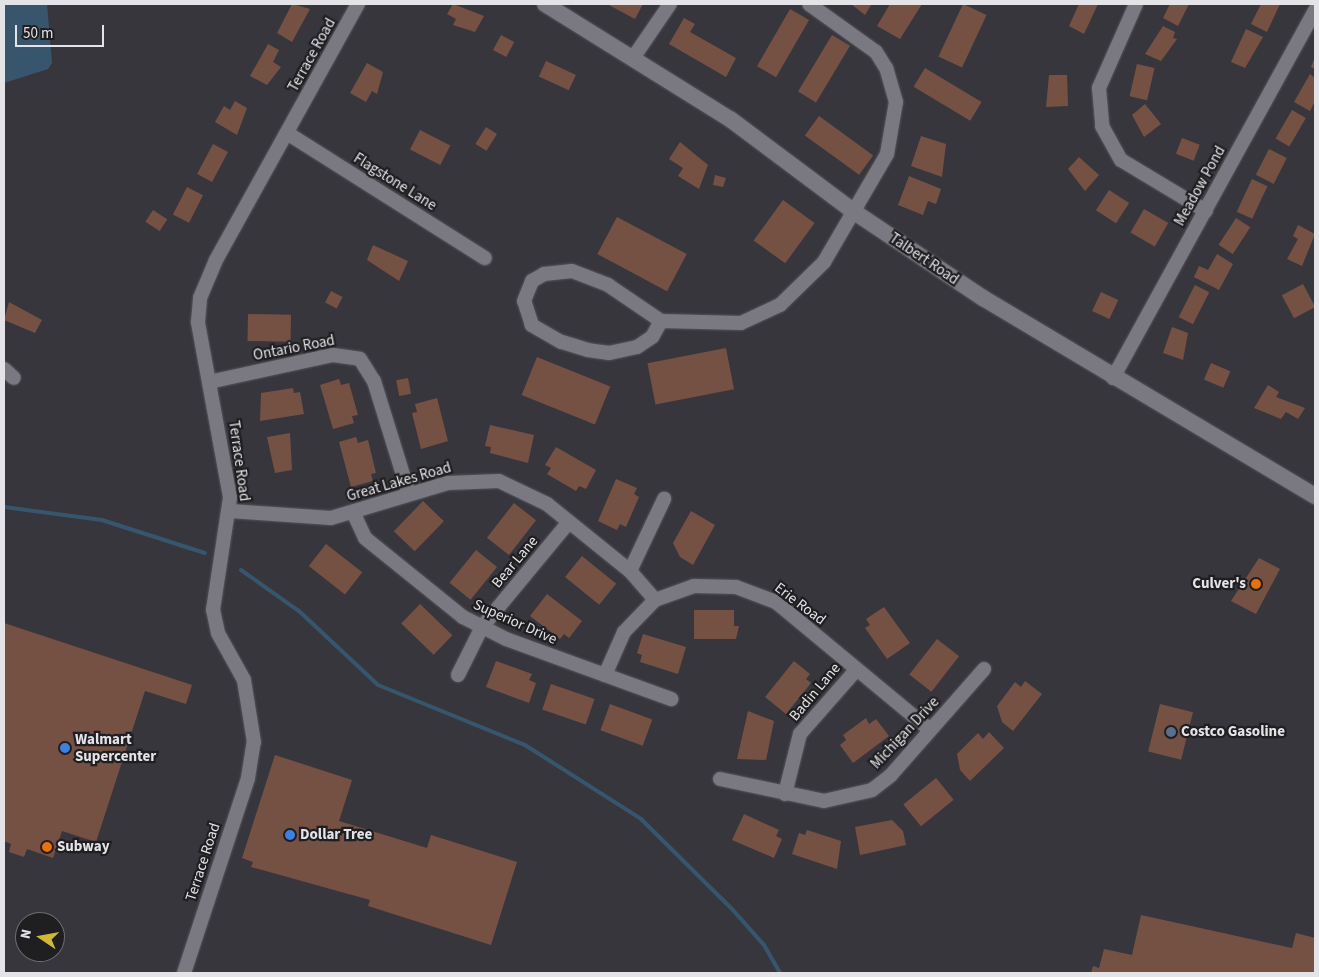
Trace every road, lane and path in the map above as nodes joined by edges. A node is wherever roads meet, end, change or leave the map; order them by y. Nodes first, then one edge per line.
1 (358, 4) edge
2 (545, 4) edge
3 (670, 4) edge
4 (809, 4) edge
5 (1136, 4) edge
6 (1315, 10) edge
7 (633, 58) junction
8 (287, 133) junction
9 (1206, 210) junction
10 (853, 211) junction
11 (485, 258) dead end
12 (661, 321) junction
13 (1114, 378) junction
14 (210, 382) junction
15 (409, 494) junction
16 (1315, 496) edge
17 (664, 499) dead end
18 (230, 511) junction
19 (353, 512) junction
20 (568, 522) junction
21 (630, 571) junction
22 (655, 600) junction
23 (482, 627) junction
24 (984, 669) dead end
25 (856, 670) junction
26 (458, 674) dead end
27 (605, 675) junction
28 (671, 699) dead end
29 (930, 730) junction
30 (720, 779) dead end
31 (785, 794) junction
32 (184, 973) edge

1 - 8 street, Terrace Road
2 - 7 street, Talbert Road
3 - 7 street
4 - 10 street
5 - 9 street
6 - 9 street, Meadow Pond
7 - 10 street, Talbert Road
8 - 11 street, Flagstone Lane
8 - 14 street, Terrace Road
9 - 13 street, Meadow Pond
10 - 12 street
10 - 13 street, Talbert Road
12 - 12 street
13 - 16 street, Talbert Road
14 - 15 street, Ontario Road
14 - 18 street, Terrace Road
15 - 19 street, Great Lakes Road
15 - 20 street, Great Lakes Road
17 - 21 street
18 - 19 street, Great Lakes Road
18 - 32 street, Terrace Road
19 - 23 street, Superior Drive
20 - 21 street, Great Lakes Road
20 - 23 street, Bear Lane
21 - 22 street, Great Lakes Road
22 - 25 street, Erie Road
22 - 27 street
23 - 26 street, Bear Lane
23 - 27 street, Superior Drive
24 - 29 street, Michigan Drive
25 - 29 street, Erie Road
25 - 31 street, Badin Lane
27 - 28 street, Superior Drive
29 - 31 street, Michigan Drive
30 - 31 street, Michigan Drive

